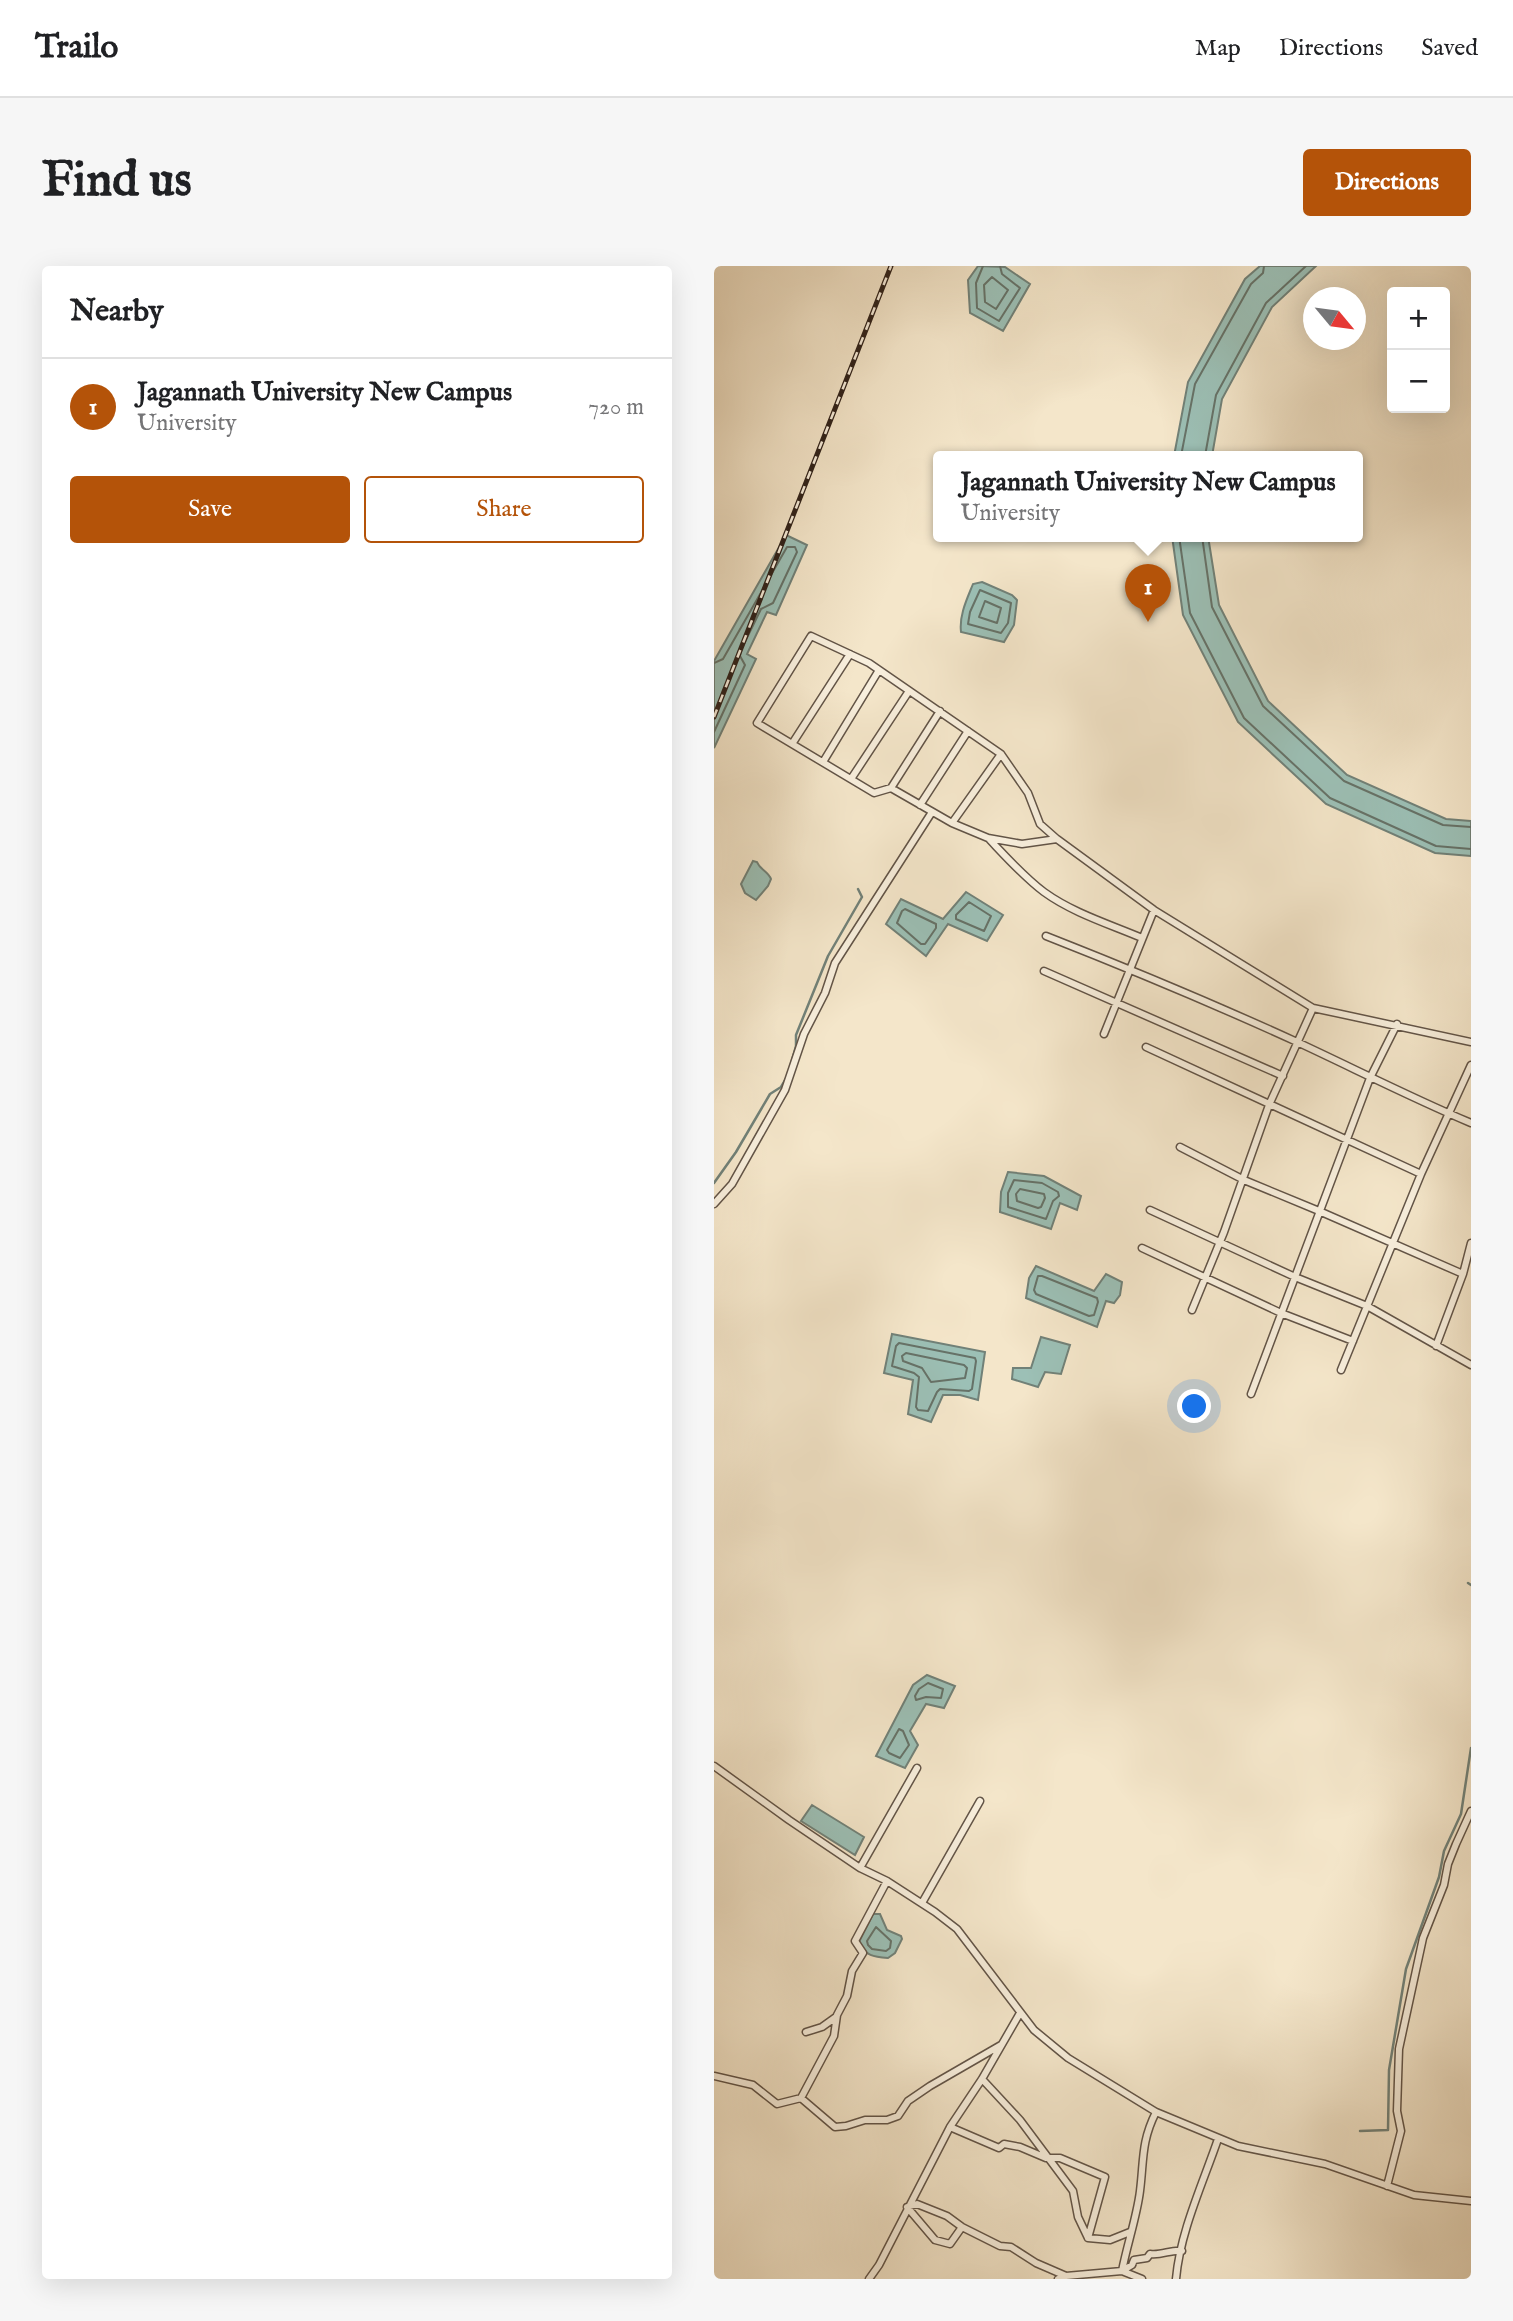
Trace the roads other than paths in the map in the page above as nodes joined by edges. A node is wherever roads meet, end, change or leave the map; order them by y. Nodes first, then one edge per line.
1 (850, 654) junction
2 (879, 670) junction
3 (909, 691) junction
4 (940, 711) junction
5 (968, 731) junction
6 (792, 744) junction
7 (1001, 754) junction
8 (823, 762) junction
9 (851, 779) junction
10 (891, 788) junction
11 (920, 804) junction
12 (932, 811) junction
13 (952, 823) junction
14 (988, 838) junction
15 (1057, 839) junction
16 (1154, 910) junction
17 (1046, 936) dead end
18 (1142, 939) junction
19 (1130, 969) junction
20 (1044, 971) dead end
21 (1116, 1004) junction
22 (1313, 1007) junction
23 (1397, 1024) junction
24 (1104, 1034) dead end
25 (1297, 1042) junction
26 (1471, 1042) edge
27 (1146, 1047) dead end
28 (1471, 1065) edge
29 (1283, 1076) junction
30 (1370, 1078) junction
31 (1269, 1105) junction
32 (1450, 1114) junction
33 (1471, 1123) edge
34 (1347, 1139) junction
35 (1180, 1147) dead end
36 (1421, 1174) junction
37 (1244, 1180) junction
38 (714, 1204) edge
39 (1150, 1210) dead end
40 (1319, 1211) junction
41 (1220, 1242) junction
42 (1471, 1243) edge
43 (1393, 1244) junction
44 (1142, 1248) dead end
45 (1463, 1275) junction
46 (1295, 1277) junction
47 (1205, 1278) junction
48 (1367, 1306) junction
49 (1192, 1310) dead end
50 (1281, 1313) junction
51 (1353, 1341) junction
52 (1436, 1346) junction
53 (1471, 1365) edge
54 (1341, 1370) dead end
55 (1251, 1394) dead end
56 (714, 1766) edge
57 (917, 1768) dead end
58 (980, 1801) dead end
59 (1471, 1811) edge
60 (860, 1868) junction
61 (887, 1881) junction
62 (922, 1903) junction
63 (1020, 2013) junction
64 (837, 2015) junction
65 (806, 2032) dead end
66 (1002, 2044) junction
67 (714, 2076) edge
68 (982, 2079) junction
69 (801, 2098) junction
70 (1156, 2112) junction
71 (950, 2127) junction
72 (1219, 2139) junction
73 (1046, 2158) junction
74 (1387, 2186) junction
75 (1471, 2201) edge
76 (907, 2207) junction
77 (962, 2227) junction
78 (1130, 2232) junction
79 (1088, 2238) junction
80 (1182, 2251) junction
81 (1122, 2271) junction
82 (1066, 2276) junction
83 (869, 2279) edge
84 (1058, 2279) edge
85 (1142, 2279) edge
86 (1176, 2279) edge

1 - 2 street
1 - 6 street
1 - 6 street
2 - 3 street
2 - 8 street
3 - 4 street
3 - 9 street
4 - 5 street
4 - 10 street
5 - 7 street
5 - 11 street
6 - 8 street
7 - 13 street
7 - 15 street
8 - 9 street
9 - 10 street
10 - 11 street
11 - 12 street
12 - 13 street
12 - 38 street
13 - 14 street
14 - 15 street
14 - 18 street
15 - 16 street
16 - 18 street
16 - 22 street
17 - 19 street
18 - 19 street
19 - 21 street
19 - 25 street
20 - 21 street
21 - 24 street
21 - 29 street
22 - 23 street
22 - 25 street
23 - 26 street
23 - 30 street
25 - 29 street
25 - 30 street
27 - 31 street
28 - 32 street
29 - 31 street
30 - 32 street
30 - 34 street
31 - 34 street
31 - 37 street
32 - 33 street
32 - 36 street
34 - 36 street
34 - 40 street
35 - 37 street
36 - 43 street
37 - 40 street
37 - 41 street
39 - 41 street
40 - 43 street
40 - 46 street
41 - 46 street
41 - 47 street
42 - 45 street
43 - 45 street
43 - 48 street
44 - 47 street
45 - 52 street
46 - 48 street
46 - 50 street
47 - 49 street
47 - 50 street
48 - 51 street
48 - 52 street
50 - 51 street
50 - 55 street
51 - 54 street
52 - 53 street
56 - 60 street
57 - 60 street
58 - 62 street
59 - 74 street
60 - 61 street
61 - 62 street
61 - 64 street
62 - 63 street
63 - 66 street
63 - 70 street
64 - 65 street
64 - 69 street
66 - 68 street
66 - 69 street
67 - 69 street
68 - 71 street
68 - 73 street
70 - 72 street
70 - 78 street
71 - 73 street
71 - 76 street
72 - 74 street
72 - 80 street
73 - 79 street
73 - 79 street
74 - 75 street
76 - 77 street
76 - 77 street
76 - 83 street
77 - 82 street
78 - 79 street
78 - 81 street
80 - 81 street
80 - 86 street
81 - 82 street
81 - 85 street
82 - 84 street

